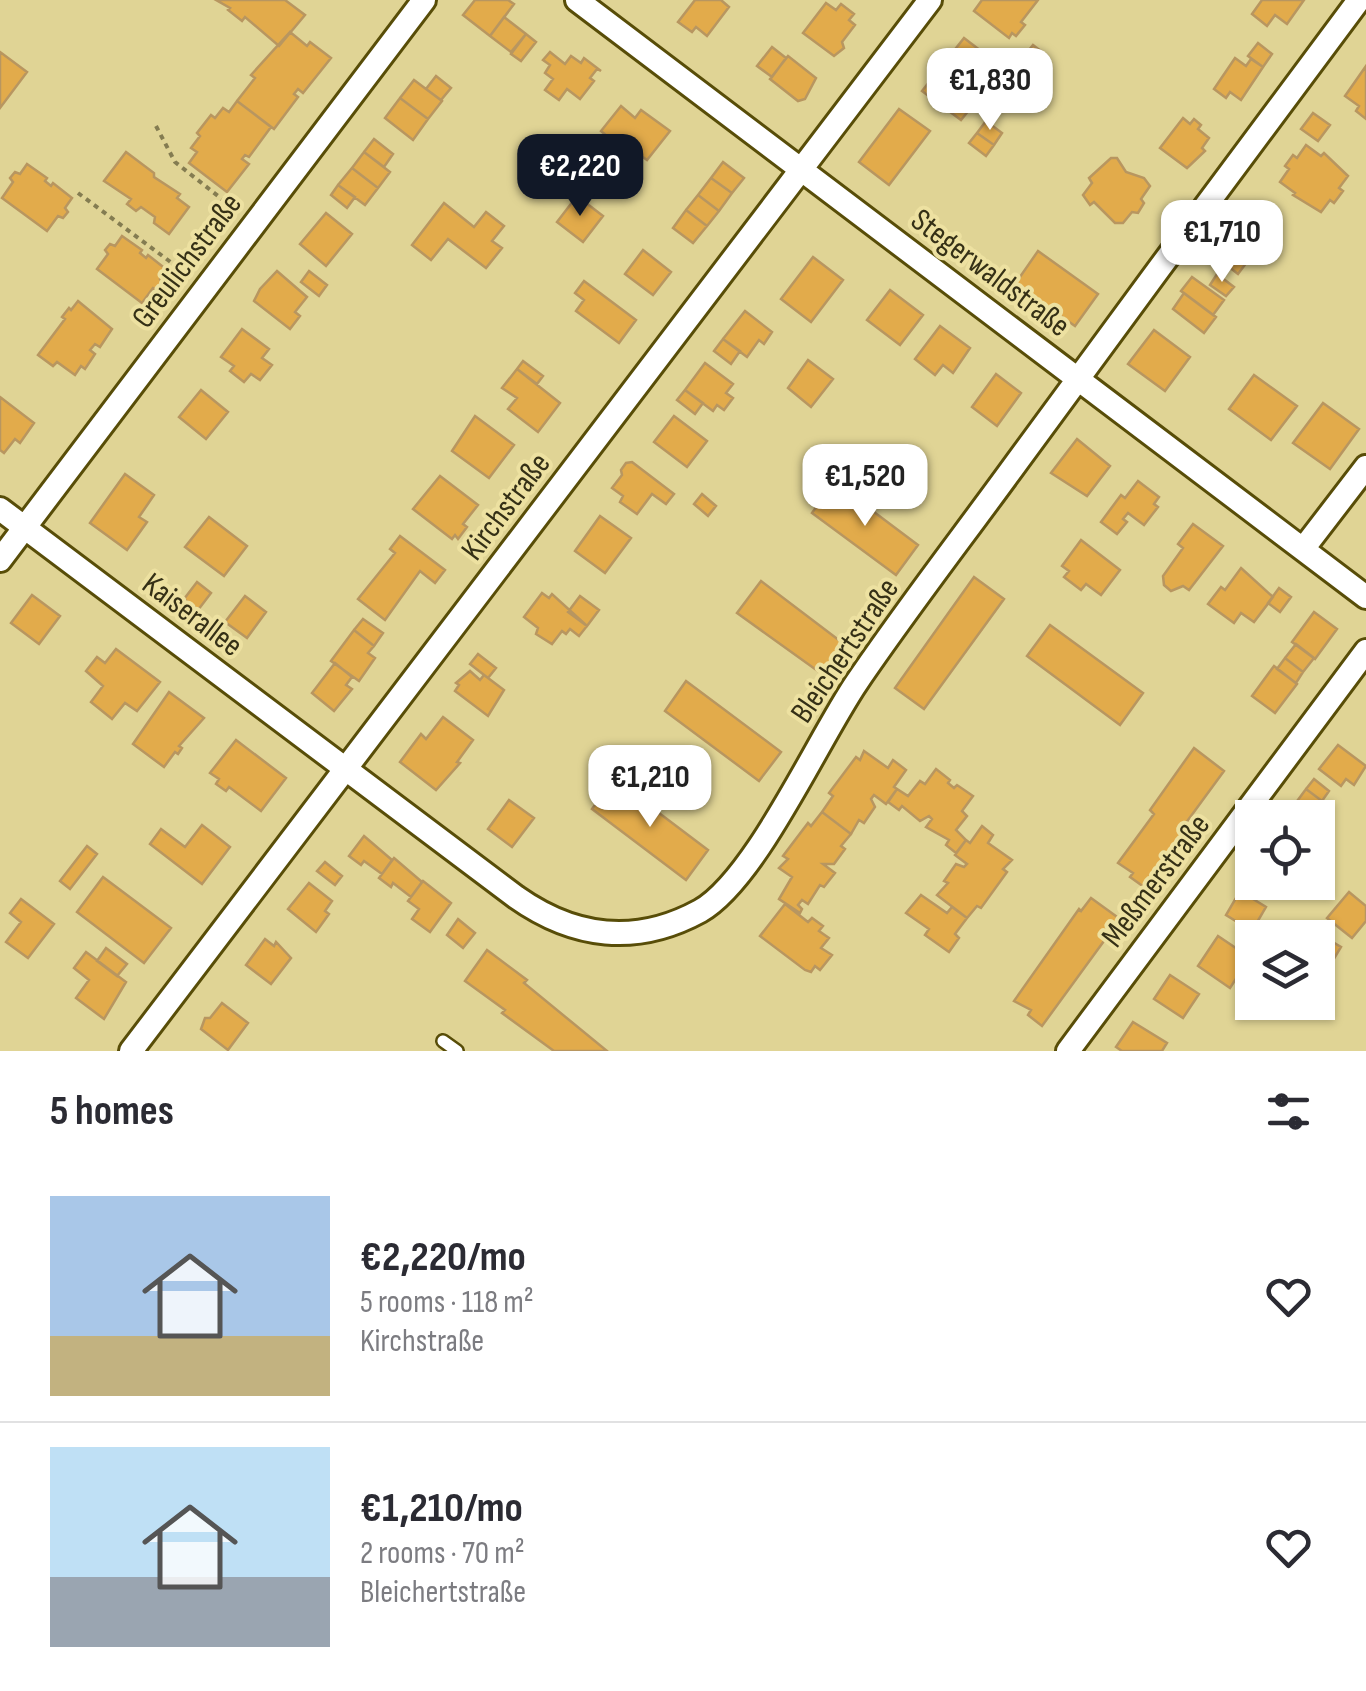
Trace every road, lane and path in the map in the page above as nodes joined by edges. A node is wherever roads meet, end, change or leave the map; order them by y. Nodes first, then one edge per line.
1 (424, 0) edge
2 (577, 0) edge
3 (930, 0) edge
4 (1359, 0) edge
5 (156, 126) dead end
6 (801, 169) junction
7 (78, 193) dead end
8 (237, 211) dead end
9 (188, 275) dead end
10 (1078, 379) junction
11 (1366, 466) edge
12 (0, 509) edge
13 (25, 528) junction
14 (1303, 549) junction
15 (0, 560) edge
16 (1366, 597) edge
17 (1366, 651) edge
18 (346, 770) junction
19 (443, 1041) dead end
20 (132, 1051) edge
21 (457, 1051) edge
22 (1068, 1051) edge

1 - 13 street, Greulichstraße
2 - 6 street, Stegerwaldstraße
3 - 6 street, Kirchstraße
4 - 10 street, Bleichertstraße
5 - 8 path
6 - 10 street, Stegerwaldstraße
6 - 18 street, Kirchstraße
7 - 9 path
10 - 14 street, Stegerwaldstraße
10 - 18 street, Bleichertstraße
11 - 14 street
12 - 13 street, Kaiserallee
13 - 15 street, Greulichstraße
13 - 18 street, Kaiserallee
14 - 16 street, Stegerwaldstraße
17 - 22 street, Meßmerstraße
18 - 20 street, Kirchstraße
19 - 21 lane

